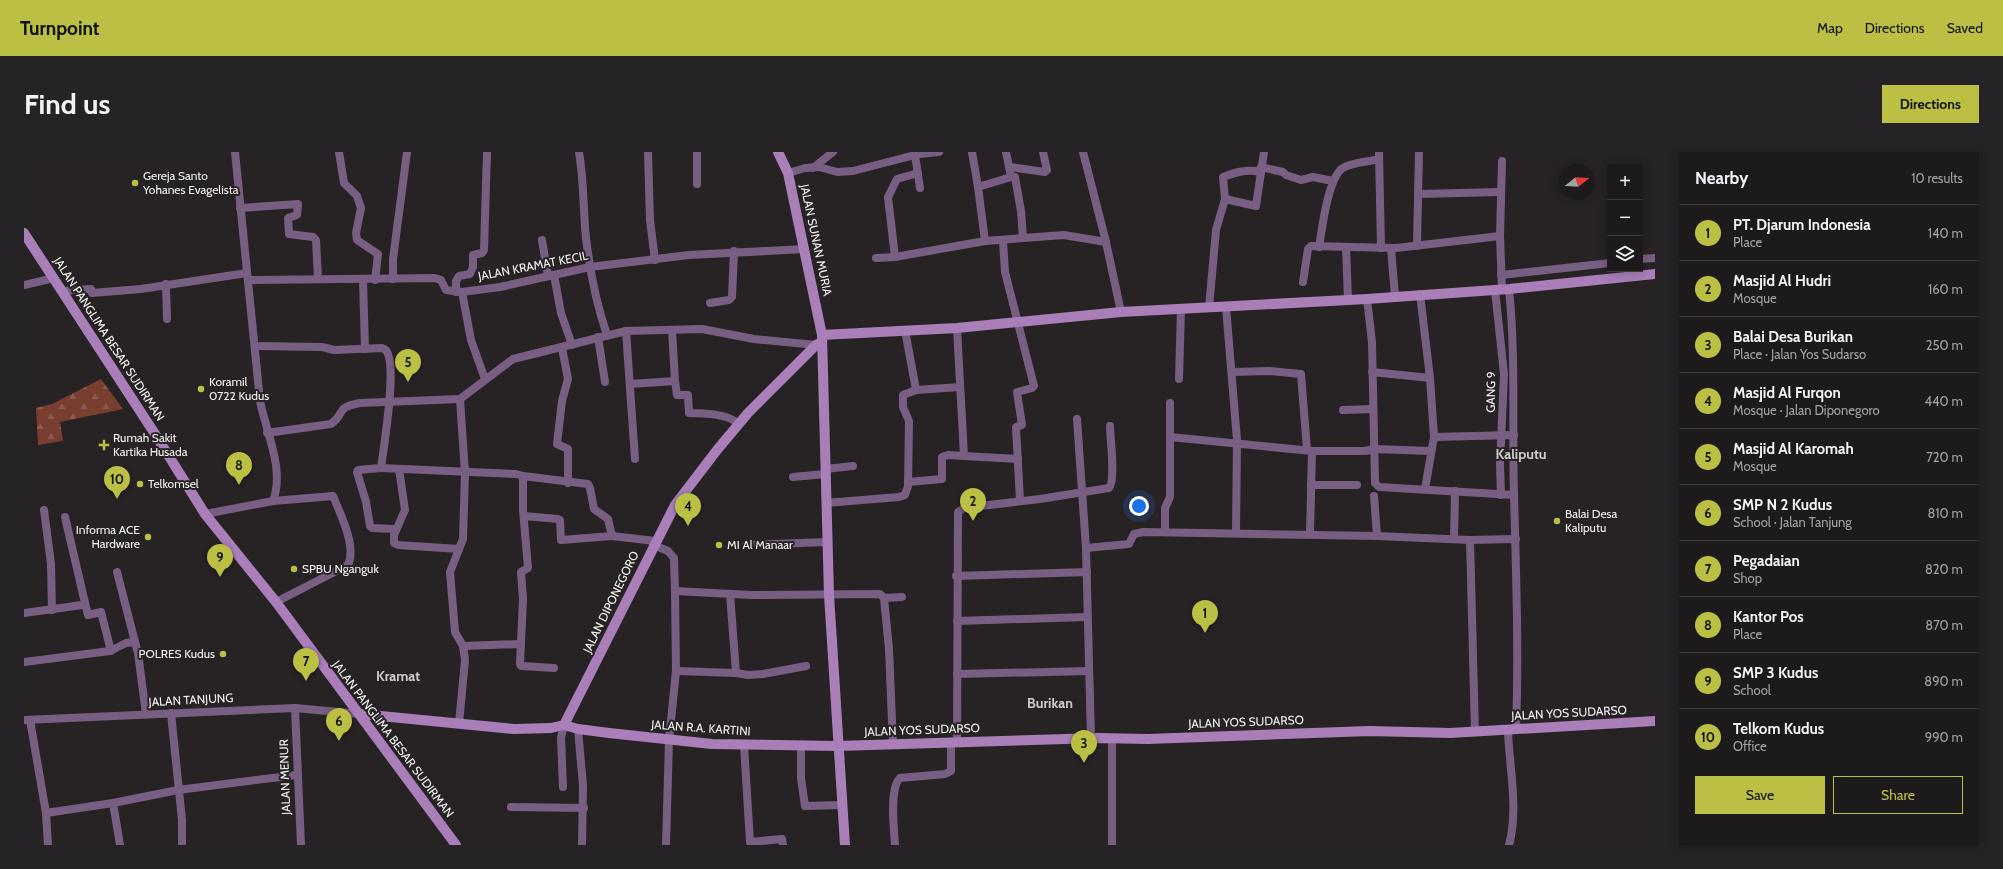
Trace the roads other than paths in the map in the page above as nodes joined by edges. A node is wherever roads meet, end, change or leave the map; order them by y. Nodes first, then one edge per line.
1 (234, 152) edge
2 (339, 152) edge
3 (407, 152) edge
4 (487, 152) edge
5 (579, 152) edge
6 (648, 152) edge
7 (697, 152) edge
8 (778, 152) edge
9 (833, 152) edge
10 (939, 152) edge
11 (972, 152) edge
12 (1006, 152) edge
13 (1043, 152) edge
14 (1083, 152) edge
15 (1264, 152) edge
16 (1419, 152) edge
17 (917, 154) edge
18 (1379, 156) edge
19 (1502, 161) dead end
20 (1010, 167) junction
21 (813, 168) junction
22 (1261, 169) junction
23 (788, 173) junction
24 (918, 173) junction
25 (1011, 177) junction
26 (1333, 181) junction
27 (697, 184) dead end
28 (978, 187) junction
29 (920, 188) dead end
30 (1501, 192) junction
31 (1418, 194) junction
32 (1225, 199) junction
33 (240, 208) junction
34 (24, 233) edge
35 (1500, 236) junction
36 (1023, 238) junction
37 (542, 240) dead end
38 (985, 241) junction
39 (1003, 241) junction
40 (1106, 242) junction
41 (1319, 246) junction
42 (1417, 246) junction
43 (1346, 247) junction
44 (1382, 248) junction
45 (1391, 248) junction
46 (805, 249) junction
47 (734, 251) junction
48 (895, 257) junction
49 (876, 258) dead end
50 (1655, 258) edge
51 (1643, 259) edge
52 (655, 260) junction
53 (1607, 263) edge
54 (590, 267) junction
55 (1655, 274) edge
56 (1501, 275) junction
57 (247, 276) junction
58 (551, 276) junction
59 (54, 278) junction
60 (318, 279) junction
61 (363, 280) junction
62 (375, 280) junction
63 (393, 280) junction
64 (1303, 282) dead end
65 (166, 284) junction
66 (24, 285) edge
67 (1502, 289) junction
68 (62, 291) junction
69 (459, 292) junction
70 (1420, 294) junction
71 (1395, 297) junction
72 (1368, 299) junction
73 (1348, 300) junction
74 (710, 303) dead end
75 (1226, 307) junction
76 (1209, 308) junction
77 (1181, 309) junction
78 (1121, 312) junction
79 (166, 319) dead end
80 (1018, 321) junction
81 (957, 328) junction
82 (672, 330) junction
83 (905, 330) junction
84 (626, 331) junction
85 (607, 335) junction
86 (598, 337) junction
87 (820, 341) junction
88 (572, 345) junction
89 (255, 346) junction
90 (365, 348) junction
91 (562, 348) junction
92 (1232, 372) junction
93 (1372, 372) junction
94 (1430, 378) junction
95 (485, 379) junction
96 (1179, 379) dead end
97 (675, 381) junction
98 (605, 382) dead end
99 (630, 384) junction
100 (960, 387) junction
101 (916, 390) junction
102 (460, 399) junction
103 (389, 401) junction
104 (1170, 403) dead end
105 (1373, 409) junction
106 (1343, 410) dead end
107 (1077, 419) dead end
108 (739, 424) junction
109 (1110, 426) dead end
110 (267, 433) junction
111 (1514, 435) junction
112 (1501, 436) junction
113 (1170, 437) junction
114 (1434, 437) junction
115 (1237, 443) junction
116 (1374, 449) junction
117 (1309, 450) junction
118 (1431, 451) junction
119 (964, 456) junction
120 (635, 459) dead end
121 (1018, 459) junction
122 (853, 466) dead end
123 (381, 468) junction
124 (399, 469) junction
125 (825, 471) junction
126 (465, 473) junction
127 (523, 476) junction
128 (793, 477) dead end
129 (908, 482) junction
130 (568, 483) junction
131 (1311, 485) junction
132 (1357, 485) dead end
133 (1425, 489) junction
134 (1455, 491) junction
135 (1081, 492) junction
136 (1501, 495) junction
137 (1514, 495) junction
138 (1374, 496) dead end
139 (273, 501) junction
140 (1020, 501) junction
141 (826, 503) junction
142 (44, 510) dead end
143 (205, 514) junction
144 (524, 516) junction
145 (65, 517) dead end
146 (396, 529) junction
147 (1165, 532) junction
148 (1236, 533) junction
149 (1310, 534) junction
150 (612, 536) junction
151 (1377, 536) junction
152 (1454, 539) junction
153 (1516, 539) junction
154 (1470, 540) junction
155 (827, 542) junction
156 (654, 543) junction
157 (746, 545) dead end
158 (1086, 548) junction
159 (459, 549) junction
160 (117, 572) dead end
161 (1087, 572) junction
162 (956, 576) junction
163 (675, 591) junction
164 (730, 594) junction
165 (829, 595) junction
166 (902, 596) dead end
167 (884, 598) junction
168 (276, 602) junction
169 (85, 603) junction
170 (52, 610) junction
171 (24, 613) edge
172 (1087, 617) junction
173 (957, 621) junction
174 (135, 642) junction
175 (520, 644) junction
176 (463, 646) junction
177 (111, 651) junction
178 (24, 662) edge
179 (806, 666) dead end
180 (554, 668) dead end
181 (676, 671) junction
182 (1089, 672) junction
183 (736, 673) junction
184 (958, 674) junction
185 (295, 708) junction
186 (172, 713) junction
187 (146, 714) junction
188 (360, 714) junction
189 (27, 720) edge
190 (1655, 721) edge
191 (458, 724) junction
192 (564, 725) junction
193 (578, 729) junction
194 (1512, 729) junction
195 (1475, 732) junction
196 (1091, 738) junction
197 (1112, 738) junction
198 (669, 740) junction
199 (954, 743) junction
200 (744, 745) junction
201 (893, 745) junction
202 (801, 746) junction
203 (837, 746) junction
204 (296, 775) junction
205 (563, 787) dead end
206 (178, 790) junction
207 (114, 803) junction
208 (842, 804) junction
209 (511, 807) dead end
210 (584, 808) junction
211 (46, 813) junction
212 (48, 845) edge
213 (120, 845) edge
214 (182, 845) edge
215 (301, 845) edge
216 (456, 845) edge
217 (582, 845) edge
218 (666, 845) edge
219 (783, 845) edge
220 (845, 845) edge
221 (894, 845) edge
222 (1112, 845) edge
223 (1509, 845) edge

1 - 33 street
2 - 62 street
3 - 63 street
4 - 69 street
5 - 54 street
6 - 52 street
7 - 27 street
8 - 23 main road, JALAN SUNAN MURIA
9 - 21 street
10 - 17 street
11 - 28 street
12 - 20 street
13 - 20 street
14 - 40 street
15 - 22 street
16 - 31 street
17 - 21 street
17 - 24 street
18 - 26 street
18 - 44 street
19 - 30 street
20 - 25 street
21 - 23 street
22 - 26 street
22 - 32 street
22 - 32 street
23 - 46 main road, JALAN SUNAN MURIA
24 - 29 street
24 - 48 street
25 - 28 street
25 - 36 street
26 - 41 street
28 - 38 street
30 - 31 street
30 - 35 street
31 - 42 street
32 - 76 street
33 - 57 street
33 - 60 street
34 - 59 main road, JALAN PANGLIMA BESAR SUDIRMAN
35 - 42 street
35 - 56 street
36 - 39 street
36 - 40 street
37 - 58 street
38 - 39 street
38 - 48 street
39 - 80 street
40 - 78 street
41 - 43 street
41 - 64 street
42 - 45 street
43 - 44 street
43 - 73 street
44 - 45 street
45 - 71 street
46 - 47 street, JALAN KRAMAT KECIL
46 - 87 main road, JALAN SUNAN MURIA
47 - 52 street, JALAN KRAMAT KECIL
47 - 74 street
48 - 49 street
50 - 51 street
52 - 54 street, JALAN KRAMAT KECIL
53 - 56 street
54 - 58 street, JALAN KRAMAT KECIL
54 - 85 street
55 - 67 main road
56 - 67 street
57 - 60 street
57 - 65 street
57 - 89 street
58 - 69 street, JALAN KRAMAT KECIL
58 - 88 street
59 - 66 street
59 - 68 main road, JALAN PANGLIMA BESAR SUDIRMAN
60 - 61 street
61 - 62 street
61 - 90 street
62 - 63 street
63 - 69 street
65 - 68 street
65 - 79 street
67 - 70 main road
67 - 111 street
67 - 112 street, GANG 9
68 - 143 main road, JALAN PANGLIMA BESAR SUDIRMAN
69 - 95 street
70 - 71 main road
70 - 94 street
71 - 72 main road
72 - 73 main road
72 - 93 street
73 - 75 main road
75 - 76 main road
75 - 92 street
76 - 77 main road
77 - 78 main road
77 - 96 street
78 - 80 main road
80 - 81 main road
80 - 121 street
81 - 83 main road
81 - 100 street
82 - 84 street
82 - 87 street
82 - 97 street
83 - 87 main road
83 - 101 street
84 - 85 street
84 - 99 street
85 - 86 street
86 - 88 street
86 - 98 street
87 - 108 main road, JALAN DIPONEGORO
87 - 125 main road, JALAN SUNAN MURIA
88 - 91 street
89 - 90 street
89 - 110 street
90 - 103 street
91 - 95 street
91 - 130 street
92 - 115 street
92 - 117 street
93 - 94 street
93 - 105 street
94 - 114 street
95 - 102 street
97 - 99 street
97 - 108 street
99 - 120 street
100 - 101 street
100 - 119 street
101 - 129 street
102 - 103 street
102 - 126 street
103 - 110 street
103 - 123 street
104 - 113 street
105 - 106 street
105 - 116 street
107 - 135 street
108 - 156 main road, JALAN DIPONEGORO
109 - 135 street
110 - 139 street
111 - 112 street
111 - 137 street
112 - 114 street
112 - 136 street, GANG 9
113 - 115 street
113 - 147 street
114 - 118 street
115 - 117 street
115 - 148 street
116 - 117 street
116 - 118 street
116 - 133 street
117 - 131 street
118 - 133 street
119 - 121 street
119 - 129 street
121 - 140 street
122 - 125 street
123 - 124 street
123 - 146 street
124 - 126 street
124 - 146 street
125 - 128 street
125 - 141 main road, JALAN SUNAN MURIA
126 - 127 street
126 - 159 street
127 - 130 street
127 - 144 street
129 - 141 street
130 - 150 street
131 - 132 street
131 - 149 street
133 - 134 street
134 - 136 street
134 - 152 street
135 - 140 street
135 - 158 street
136 - 137 street
137 - 153 street
138 - 151 street
139 - 143 street
139 - 168 street
140 - 162 street
141 - 155 main road, JALAN SUNAN MURIA
142 - 170 street
143 - 168 main road, JALAN PANGLIMA BESAR SUDIRMAN
144 - 150 street
144 - 175 street
145 - 169 street
146 - 159 street
147 - 148 street
147 - 158 street
148 - 149 street
149 - 151 street
150 - 156 street
151 - 152 street
152 - 154 street
153 - 154 street
153 - 194 street
154 - 195 street
155 - 157 street
155 - 165 main road, JALAN SUNAN MURIA
156 - 163 street
156 - 192 main road, JALAN DIPONEGORO
158 - 161 street
159 - 176 street
160 - 174 street
161 - 162 street
161 - 172 street
162 - 173 street
163 - 164 street
163 - 181 street
164 - 165 street
164 - 183 street
165 - 167 street
165 - 203 main road, JALAN SUNAN MURIA
166 - 167 street
167 - 201 street
168 - 188 main road, JALAN PANGLIMA BESAR SUDIRMAN
169 - 170 street
169 - 177 street
170 - 171 street
172 - 173 street
172 - 182 street
173 - 184 street
174 - 177 street
174 - 187 street
175 - 176 street
175 - 180 street
176 - 191 street
177 - 178 street
179 - 183 street
181 - 183 street
181 - 198 street
182 - 184 street
182 - 196 street
184 - 199 street
185 - 186 street, JALAN TANJUNG
185 - 188 street, JALAN TANJUNG
185 - 204 street, JALAN MENUR
186 - 187 street, JALAN TANJUNG
186 - 206 street
187 - 189 street, JALAN TANJUNG
188 - 191 main road
188 - 216 main road, JALAN PANGLIMA BESAR SUDIRMAN
189 - 211 street
190 - 194 main road, JALAN YOS SUDARSO
191 - 192 main road
192 - 193 main road, JALAN R.A. KARTINI
192 - 205 street
193 - 198 main road, JALAN R.A. KARTINI
193 - 210 street
194 - 195 main road, JALAN YOS SUDARSO
194 - 223 street
195 - 197 main road, JALAN YOS SUDARSO
196 - 197 main road, JALAN YOS SUDARSO
196 - 199 main road, JALAN YOS SUDARSO
197 - 222 street
198 - 200 main road, JALAN R.A. KARTINI
198 - 218 street
199 - 201 main road, JALAN YOS SUDARSO
199 - 221 street
200 - 202 main road, JALAN R.A. KARTINI
200 - 219 street
201 - 203 main road, JALAN YOS SUDARSO
202 - 203 main road, JALAN R.A. KARTINI
202 - 208 street
203 - 208 main road, JALAN SUNAN MURIA
204 - 206 street
204 - 215 street, JALAN MENUR
206 - 207 street
206 - 214 street
207 - 211 street
207 - 213 street
208 - 220 main road, JALAN SUNAN MURIA
209 - 210 street
210 - 217 street
211 - 212 street

